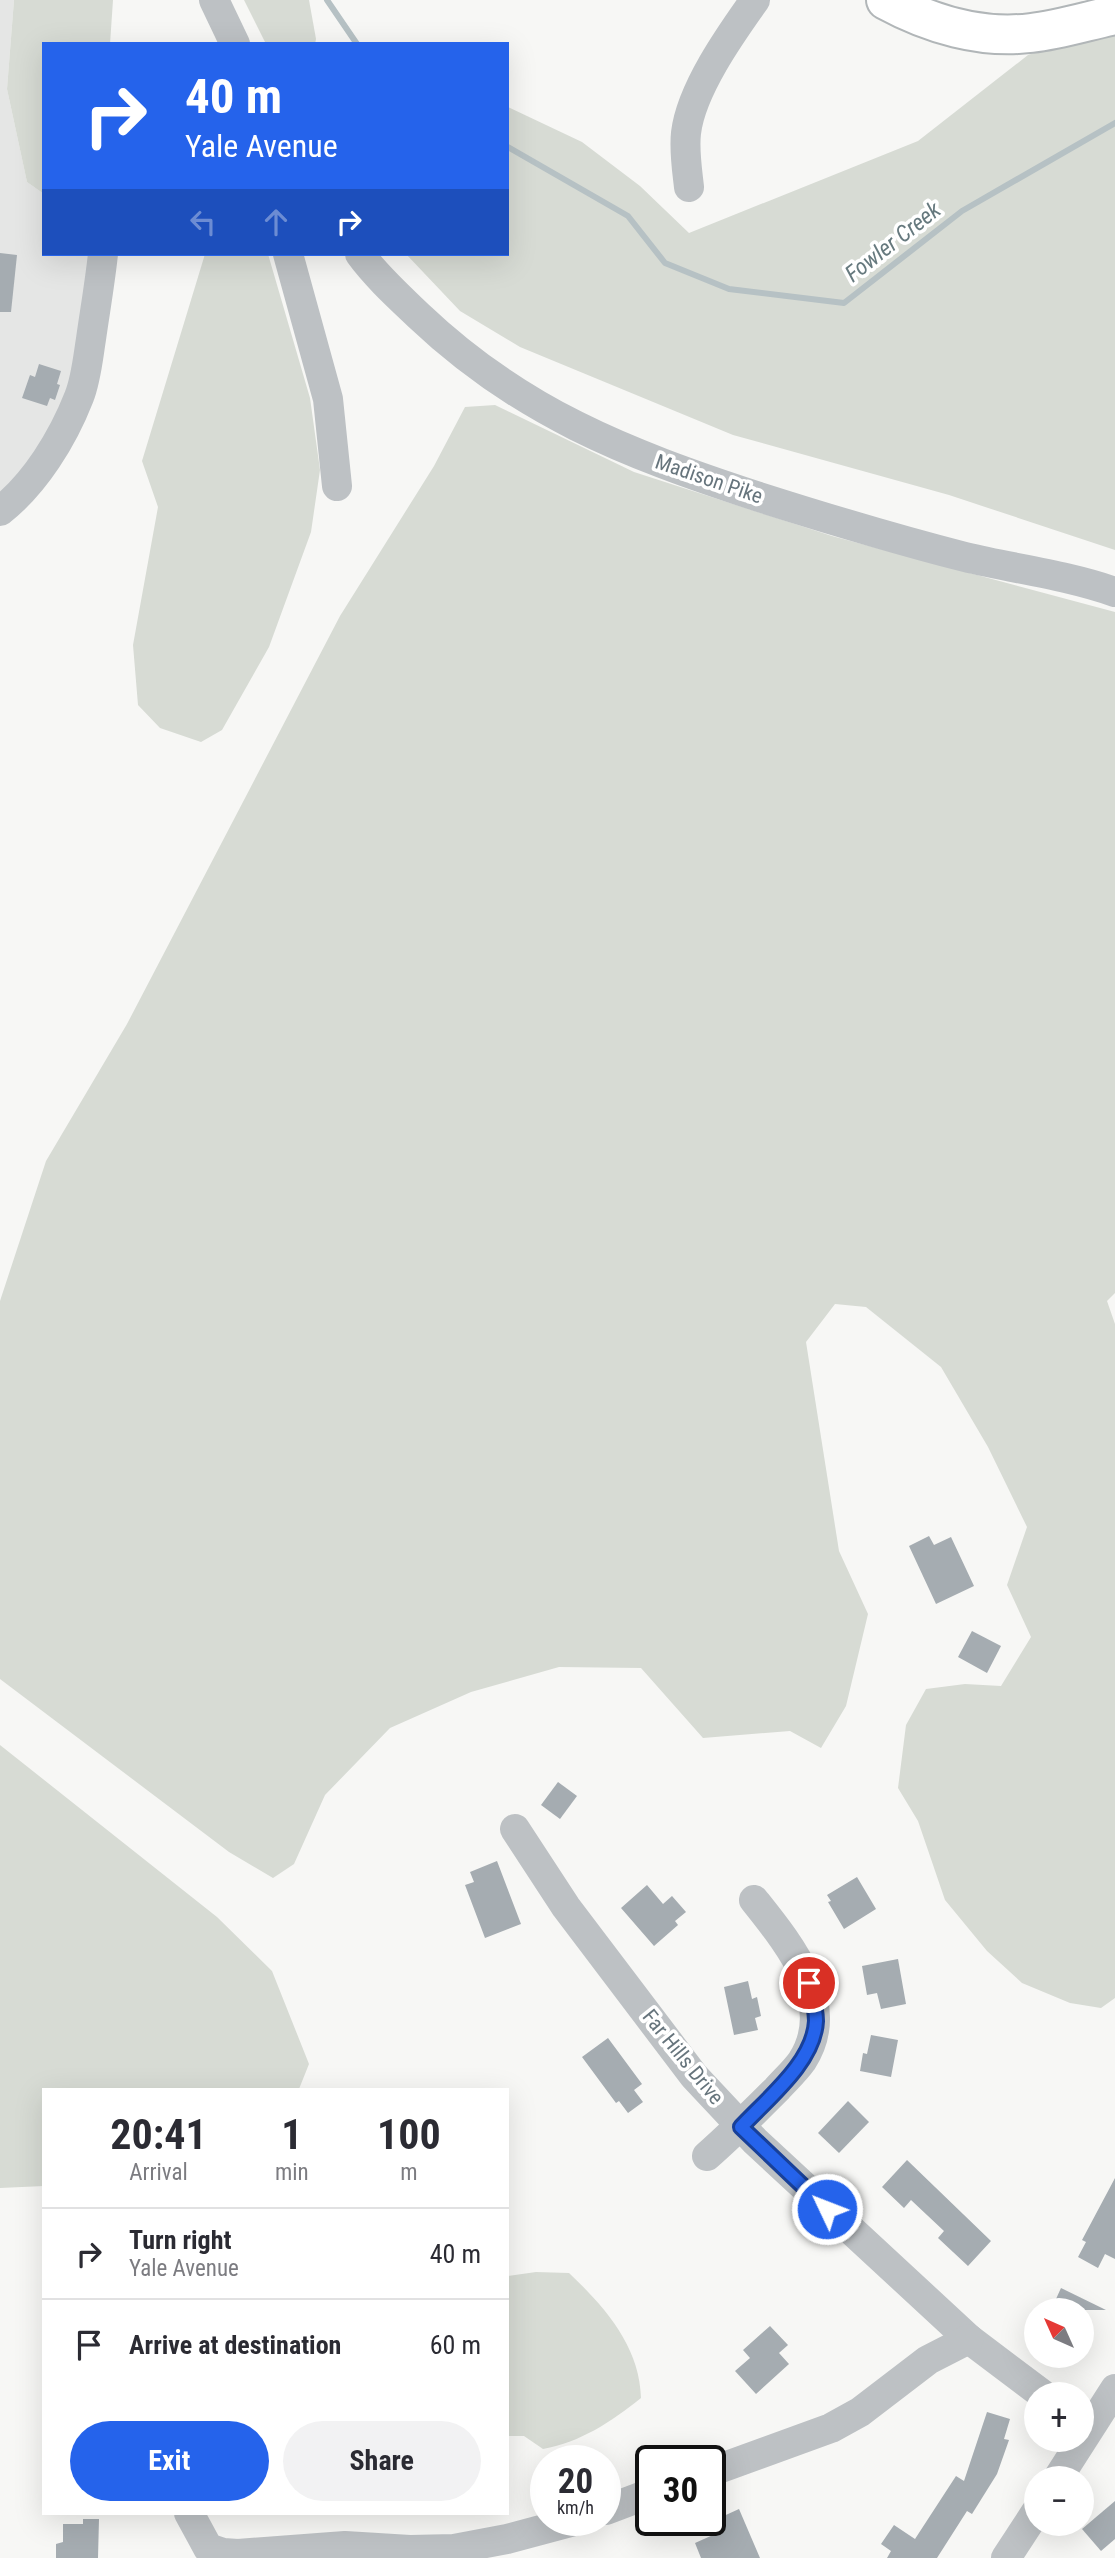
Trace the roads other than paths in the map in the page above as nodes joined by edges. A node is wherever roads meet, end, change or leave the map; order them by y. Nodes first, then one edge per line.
1 (214, 0) edge
2 (755, 0) edge
3 (886, 0) edge
4 (1115, 15) edge
5 (234, 42) edge
6 (689, 187) dead end
7 (103, 256) edge
8 (289, 256) edge
9 (362, 256) edge
10 (337, 486) dead end
11 (0, 511) edge
12 (1115, 592) edge
13 (515, 1829) dead end
14 (754, 1900) dead end
15 (741, 2127) junction
16 (707, 2155) dead end
17 (968, 2339) junction
18 (1026, 2382) edge
19 (1115, 2389) edge
20 (1096, 2428) edge
21 (726, 2466) edge
22 (1067, 2466) edge
23 (190, 2515) edge
24 (1024, 2530) edge
25 (530, 2533) edge
26 (1006, 2558) edge

1 - 5 street
2 - 6 street
3 - 4 main road
7 - 11 street
8 - 10 street
9 - 12 street, Madison Pike
13 - 15 street, Far Hills Drive
14 - 15 street
15 - 16 street
15 - 17 street, Far Hills Drive
17 - 18 street, Far Hills Drive
17 - 21 street
19 - 20 street
20 - 22 street
23 - 25 street
24 - 26 street

